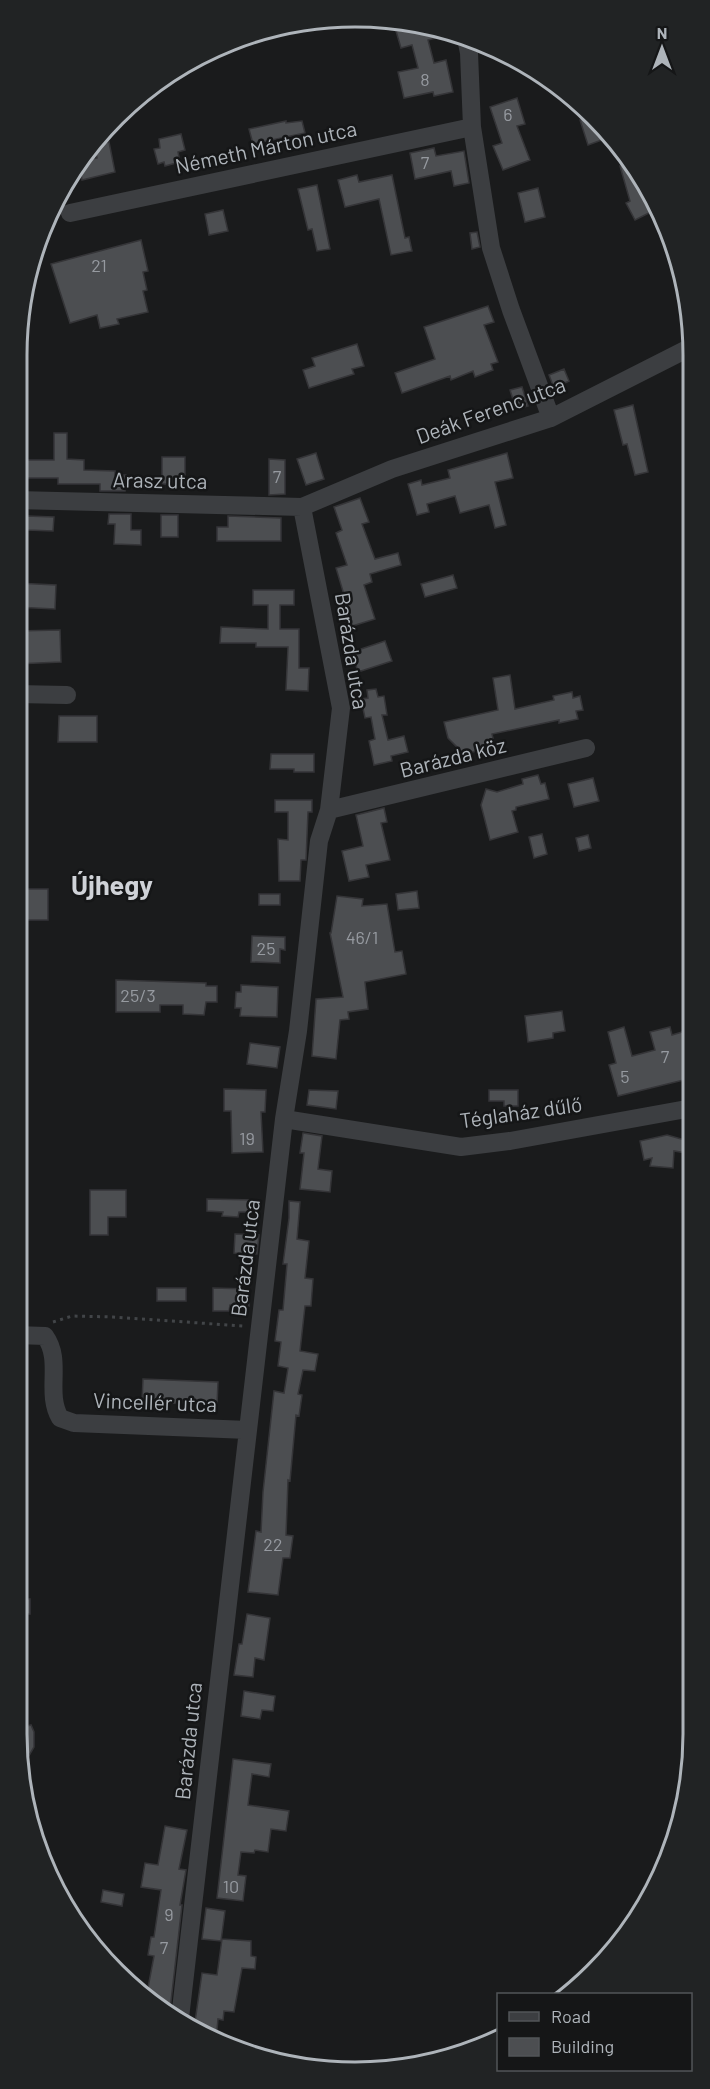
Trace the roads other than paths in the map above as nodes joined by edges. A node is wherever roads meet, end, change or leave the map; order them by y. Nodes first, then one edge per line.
1 (468, 47) edge
2 (472, 126) junction
3 (70, 213) dead end
4 (683, 351) edge
5 (551, 418) junction
6 (27, 500) edge
7 (302, 507) junction
8 (27, 694) edge
9 (67, 695) dead end
10 (586, 748) dead end
11 (329, 810) junction
12 (683, 1110) edge
13 (284, 1119) junction
14 (27, 1335) edge
15 (248, 1430) junction
16 (181, 2012) edge

1 - 2 street
2 - 3 street, Németh Márton utca
2 - 5 street
4 - 5 street, Deák Ferenc utca
5 - 7 street, Deák Ferenc utca
6 - 7 street, Arasz utca
7 - 11 street, Barázda utca
8 - 9 street
10 - 11 street, Barázda köz
11 - 13 street, Barázda utca
12 - 13 street, Téglaház dűlő
13 - 15 street, Barázda utca
14 - 15 street, Vincellér utca
15 - 16 street, Barázda utca

